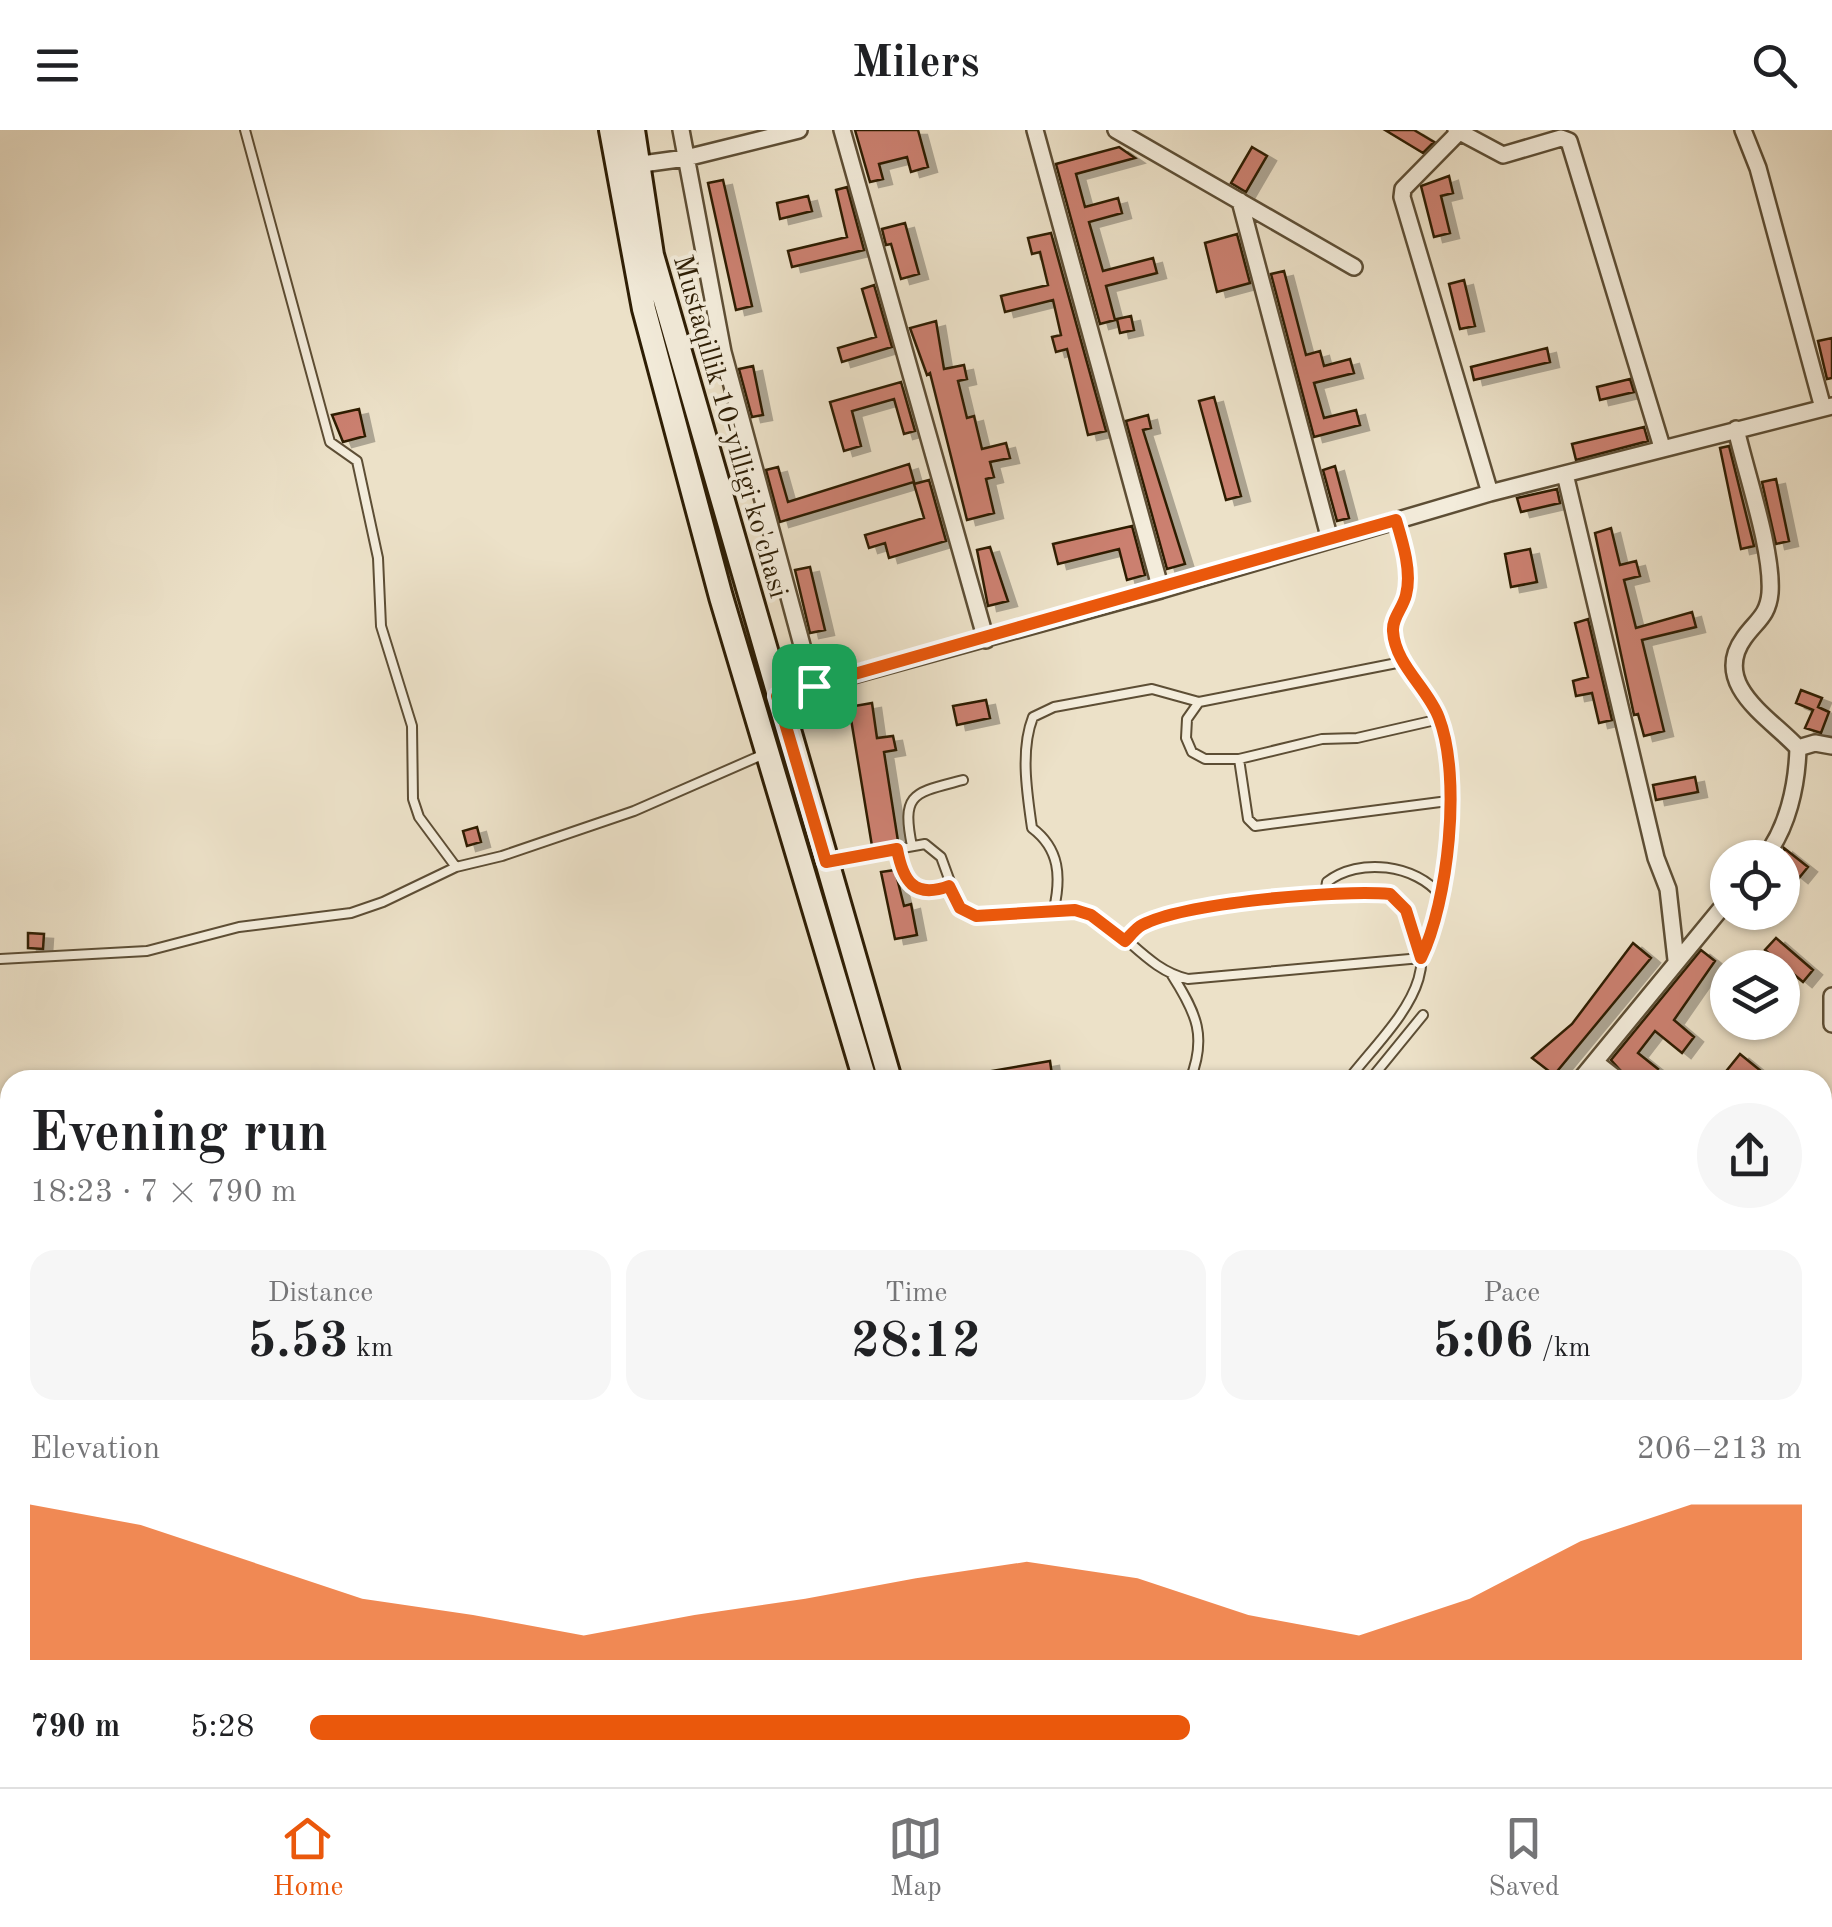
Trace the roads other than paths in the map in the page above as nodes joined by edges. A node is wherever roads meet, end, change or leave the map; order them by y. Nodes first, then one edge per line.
1 (245, 130) edge
2 (612, 130) edge
3 (633, 130) edge
4 (681, 130) edge
5 (799, 130) edge
6 (842, 130) edge
7 (1035, 130) edge
8 (1116, 130) edge
9 (1743, 130) edge
10 (1457, 131) edge
11 (686, 158) junction
12 (635, 165) junction
13 (1240, 201) junction
14 (1354, 267) dead end
15 (1828, 407) edge
16 (1736, 428) junction
17 (1662, 447) junction
18 (1565, 474) junction
19 (1490, 493) junction
20 (1396, 520) junction
21 (1330, 540) junction
22 (1161, 590) junction
23 (986, 640) junction
24 (1402, 662) junction
25 (814, 686) junction
26 (777, 696) junction
27 (1199, 702) junction
28 (1440, 719) junction
29 (1832, 746) edge
30 (1798, 748) junction
31 (766, 754) junction
32 (1239, 758) junction
33 (963, 780) dead end
34 (1448, 801) junction
35 (1776, 840) edge
36 (912, 846) junction
37 (897, 849) junction
38 (826, 862) junction
39 (456, 867) junction
40 (949, 886) junction
41 (1325, 894) junction
42 (1440, 896) junction
43 (1054, 909) junction
44 (1710, 921) edge
45 (1125, 941) junction
46 (1421, 958) junction
47 (0, 959) edge
48 (1676, 960) junction
49 (1172, 975) junction
50 (1832, 996) edge
51 (1423, 1015) dead end
52 (1832, 1024) edge
53 (1596, 1062) junction
54 (863, 1070) edge
55 (887, 1070) edge
56 (1194, 1070) edge
57 (1356, 1070) edge
58 (1378, 1070) edge
59 (1589, 1070) edge
60 (1606, 1070) edge

1 - 39 lane
2 - 31 main road, Mustaqillik 10-yilligi ko'chasi
3 - 12 main road, Mustaqillik 10-yilligi ko'chasi
4 - 11 street
5 - 11 street
6 - 23 street
7 - 22 street
8 - 13 street
9 - 15 street
10 - 17 street
10 - 19 street
11 - 12 street
11 - 25 street
12 - 26 main road, Mustaqillik 10-yilligi ko'chasi
13 - 14 street
13 - 21 street
15 - 16 street
16 - 17 street
16 - 30 street
17 - 18 street
18 - 19 street
18 - 48 street
19 - 20 street
20 - 21 street
20 - 24 lane
21 - 22 street
22 - 23 street
23 - 25 street
24 - 27 lane
24 - 28 lane
25 - 26 street
26 - 38 main road, Mustaqillik 10-yilligi ko'chasi
27 - 32 lane
27 - 43 lane
28 - 32 lane
28 - 34 lane
29 - 30 street
30 - 35 street
31 - 39 lane
31 - 54 main road, Mustaqillik 10-yilligi ko'chasi
32 - 34 lane
33 - 36 lane
34 - 42 lane
36 - 37 lane
36 - 40 lane
37 - 38 lane
37 - 40 lane
38 - 55 main road, Mustaqillik 10-yilligi ko'chasi
39 - 47 lane
40 - 43 lane
41 - 42 lane
41 - 45 lane
41 - 46 lane
42 - 46 lane
43 - 45 lane
44 - 48 street
45 - 49 lane
46 - 49 lane
46 - 57 lane
48 - 53 street
49 - 56 lane
50 - 52 street
51 - 58 lane
53 - 59 street
53 - 60 street

